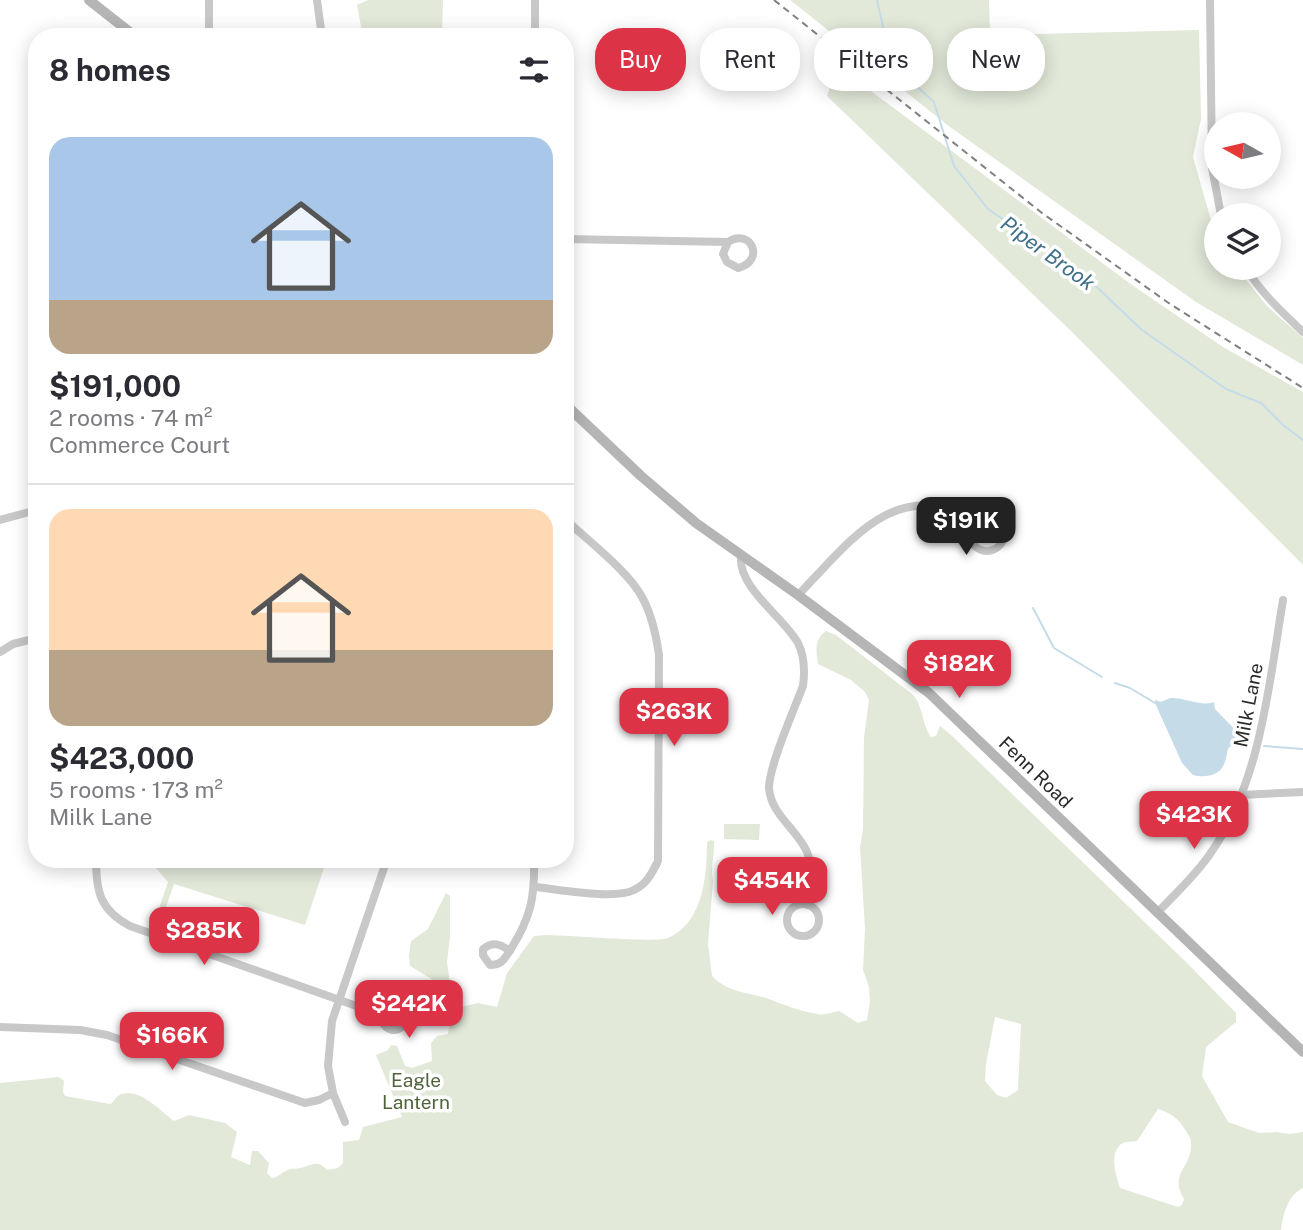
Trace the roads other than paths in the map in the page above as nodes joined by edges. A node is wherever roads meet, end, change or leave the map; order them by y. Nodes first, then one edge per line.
1 (89, 0) edge
2 (209, 0) edge
3 (317, 0) edge
4 (535, 0) edge
5 (1210, 0) edge
6 (125, 28) edge
7 (209, 28) edge
8 (321, 28) edge
9 (535, 28) edge
10 (1219, 203) edge
11 (574, 239) edge
12 (728, 242) dead end
13 (1255, 280) edge
14 (1303, 331) edge
15 (574, 412) edge
16 (28, 512) edge
17 (0, 520) edge
18 (976, 520) junction
19 (574, 528) edge
20 (741, 556) junction
21 (765, 573) junction
22 (754, 590) junction
23 (798, 595) junction
24 (1283, 600) dead end
25 (28, 640) edge
26 (0, 652) edge
27 (1303, 792) edge
28 (1240, 795) junction
29 (96, 868) edge
30 (384, 868) edge
31 (534, 868) edge
32 (534, 887) junction
33 (808, 905) junction
34 (1157, 913) junction
35 (510, 951) dead end
36 (340, 999) junction
37 (382, 1015) dead end
38 (0, 1027) edge
39 (1303, 1052) edge
40 (333, 1093) junction
41 (345, 1122) dead end

1 - 6 street
2 - 7 street
3 - 8 street
4 - 9 street
5 - 10 street
11 - 12 street
13 - 14 street
15 - 20 street, Fenn Road
16 - 17 street
18 - 18 street
18 - 23 street
19 - 32 street
20 - 21 street, Fenn Road
20 - 22 street
21 - 22 street
21 - 23 street, Fenn Road
22 - 33 street
23 - 34 street, Fenn Road
24 - 28 street, Milk Lane
25 - 26 street
27 - 28 street
28 - 34 street, Milk Lane
29 - 36 street
30 - 36 street
31 - 32 street
32 - 35 street
33 - 33 street
34 - 39 street, Fenn Road
36 - 37 street
36 - 40 street
38 - 40 street
40 - 41 street

